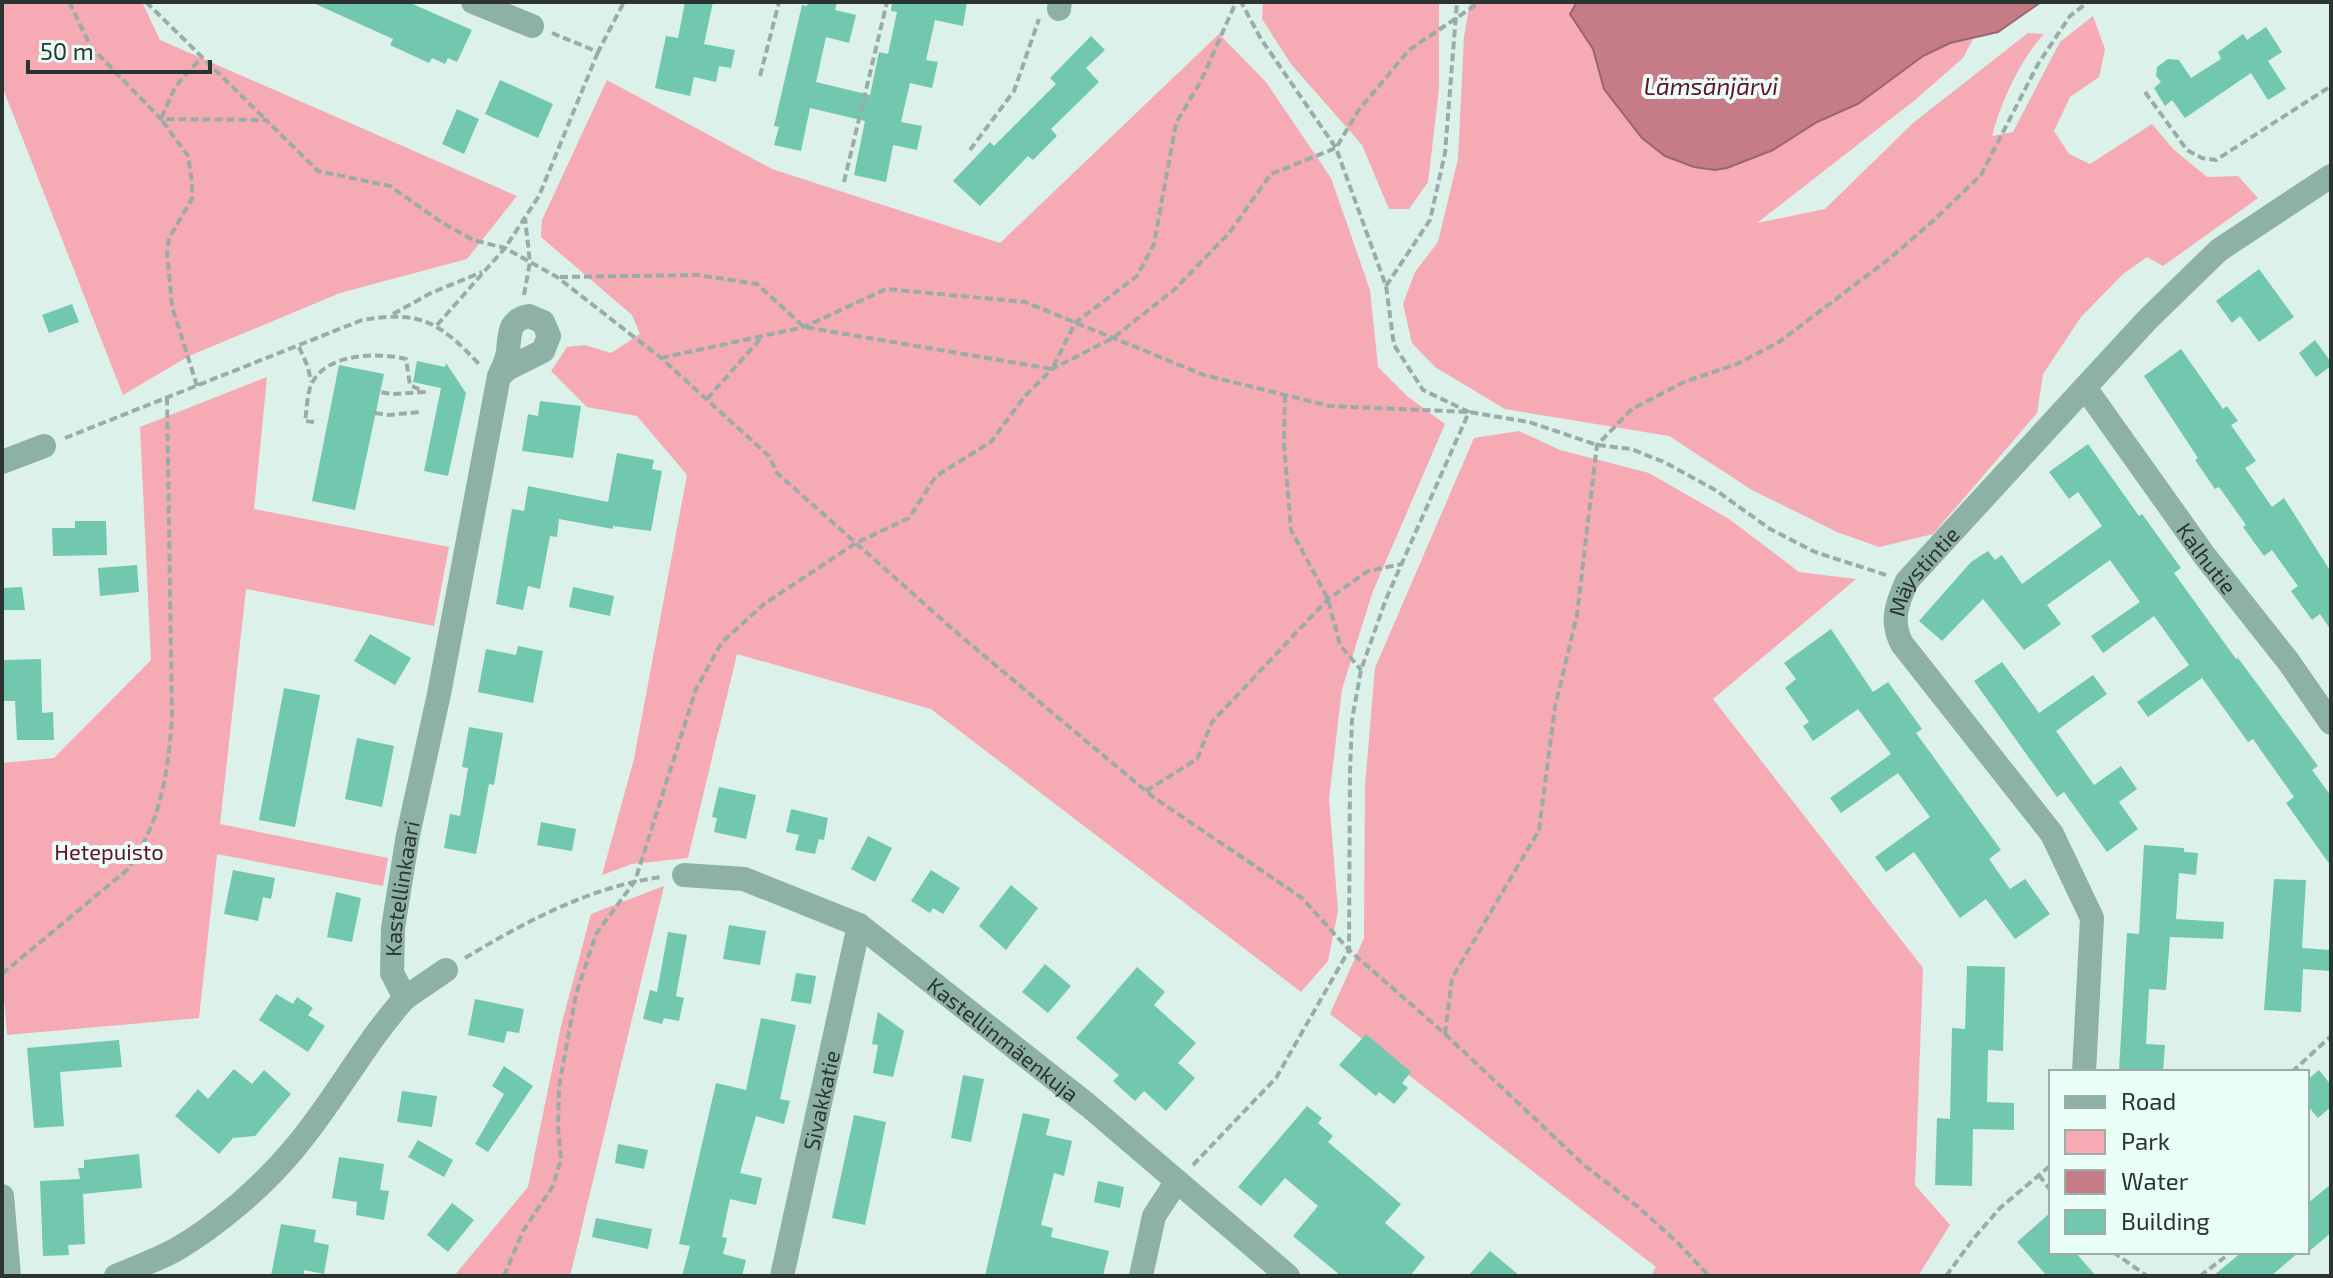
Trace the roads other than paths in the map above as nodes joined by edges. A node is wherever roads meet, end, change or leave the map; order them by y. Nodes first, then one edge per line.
1 (473, 2) edge
2 (532, 26) road end
3 (2331, 176) edge
4 (499, 376) junction
5 (2086, 389) junction
6 (44, 446) road end
7 (2, 462) edge
8 (2331, 723) edge
9 (684, 875) road end
10 (859, 925) junction
11 (446, 970) road end
12 (405, 998) junction
13 (2084, 1070) edge
14 (1177, 1181) junction
15 (2, 1196) edge
16 (9, 1276) edge
17 (116, 1276) edge
18 (782, 1276) edge
19 (1141, 1276) edge
20 (1288, 1276) edge

1 - 2 street
3 - 5 street, Mäystintie
4 - 4 street, Kastellinkaari
4 - 12 street, Kastellinkaari
5 - 8 street, Kalhutie
5 - 13 street, Mäystintie
6 - 7 street
9 - 10 street, Kastellinmäenkuja
10 - 14 street, Kastellinmäenkuja
10 - 18 street, Sivakkatie
11 - 12 street
12 - 17 street
14 - 19 street
14 - 20 street, Kastellinmäenkuja
15 - 16 street

